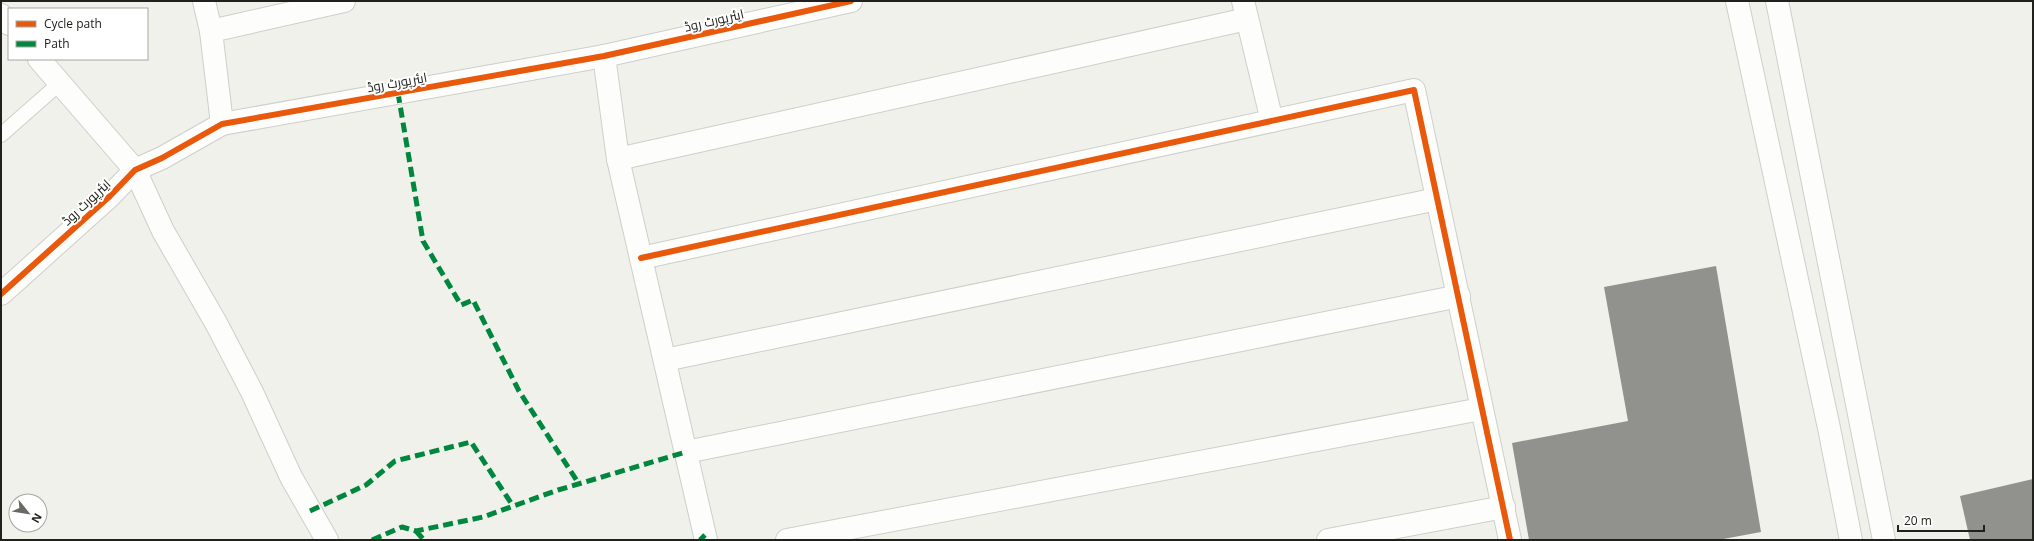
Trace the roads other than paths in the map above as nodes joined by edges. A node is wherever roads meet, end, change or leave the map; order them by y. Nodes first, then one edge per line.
1 (204, 1) edge
2 (344, 1) edge
3 (850, 1) edge
4 (1737, 1) edge
5 (1777, 1) edge
6 (1245, 10) edge
7 (1, 15) edge
8 (8, 23) edge
9 (211, 31) junction
10 (604, 56) junction
11 (40, 60) edge
12 (60, 83) junction
13 (1272, 121) junction
14 (222, 124) junction
15 (1, 135) edge
16 (618, 159) junction
17 (135, 170) junction
18 (1437, 199) junction
19 (641, 258) junction
20 (1, 294) edge
21 (1459, 296) junction
22 (665, 360) junction
23 (1481, 410) junction
24 (686, 452) junction
25 (1504, 507) junction
26 (327, 540) edge
27 (706, 540) edge
28 (787, 540) edge
29 (1328, 540) edge
30 (1510, 540) edge
31 (1851, 540) edge
32 (1884, 540) edge

1 - 9 street
2 - 9 street
3 - 10 street, ایئرپورٹ روڈ
4 - 31 street
5 - 32 street
6 - 13 street
6 - 16 street
7 - 8 street
9 - 14 street
10 - 14 street, ایئرپورٹ روڈ
10 - 16 street
11 - 12 street
12 - 15 lane
12 - 17 street
13 - 18 street
13 - 19 street
14 - 17 street, ایئرپورٹ روڈ
16 - 19 street
17 - 20 street, ایئرپورٹ روڈ
17 - 26 street
18 - 21 street
18 - 22 street
19 - 22 street
21 - 23 street
21 - 24 street
22 - 24 street
23 - 25 street
23 - 28 street
24 - 27 street
25 - 29 street
25 - 30 street

